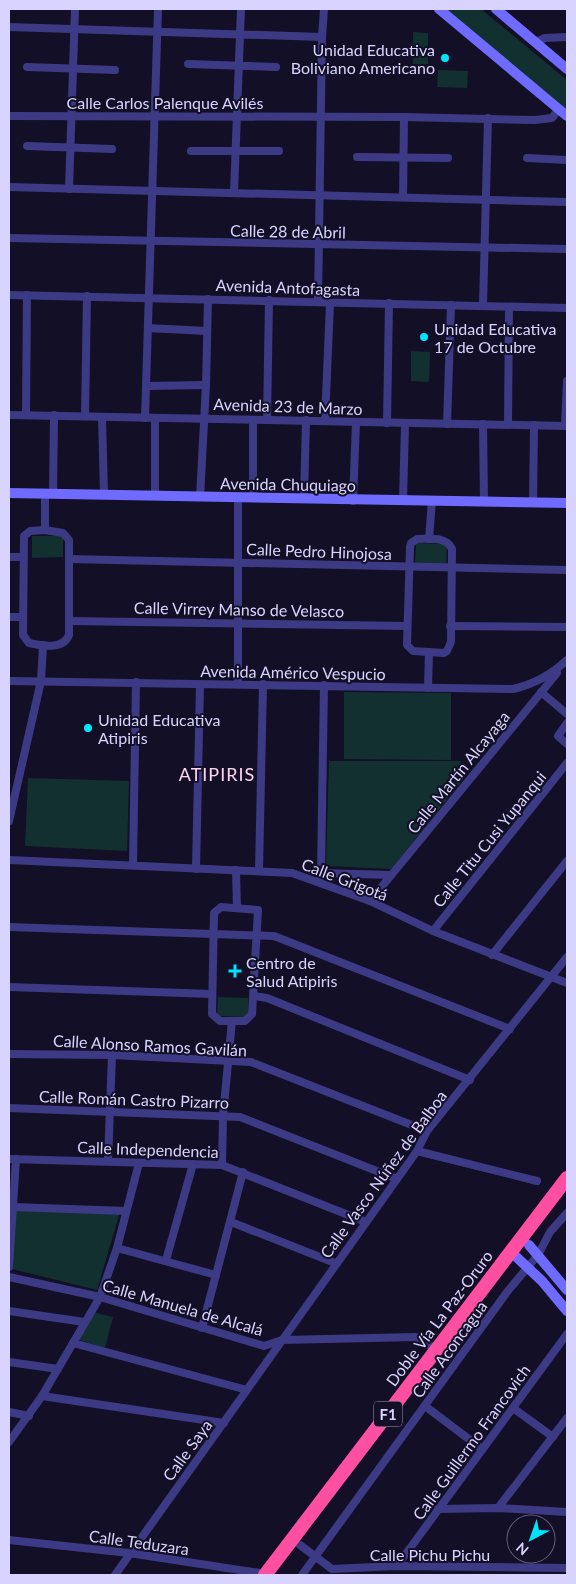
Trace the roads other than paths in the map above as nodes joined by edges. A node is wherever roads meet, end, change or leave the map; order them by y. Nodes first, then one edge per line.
1 (76, 9) edge
2 (158, 9) edge
3 (241, 9) edge
4 (324, 9) edge
5 (439, 9) edge
6 (496, 9) edge
7 (9, 27) edge
8 (75, 28) junction
9 (157, 32) junction
10 (240, 34) junction
11 (322, 37) junction
12 (567, 37) edge
13 (536, 42) junction
14 (188, 64) dead end
15 (238, 66) junction
16 (27, 67) dead end
17 (276, 67) dead end
18 (74, 69) junction
19 (567, 69) edge
20 (115, 70) dead end
21 (559, 109) junction
22 (154, 115) junction
23 (9, 116) edge
24 (72, 116) junction
25 (237, 116) junction
26 (567, 116) edge
27 (321, 117) junction
28 (404, 117) junction
29 (488, 118) junction
30 (27, 146) dead end
31 (71, 146) junction
32 (112, 149) dead end
33 (191, 151) dead end
34 (237, 151) junction
35 (279, 151) dead end
36 (357, 156) dead end
37 (404, 156) junction
38 (448, 158) dead end
39 (527, 158) dead end
40 (567, 160) edge
41 (9, 187) edge
42 (69, 189) junction
43 (153, 190) junction
44 (234, 193) junction
45 (319, 195) junction
46 (403, 197) junction
47 (486, 200) junction
48 (567, 202) edge
49 (9, 238) edge
50 (151, 242) junction
51 (319, 245) junction
52 (484, 248) junction
53 (567, 249) edge
54 (9, 295) edge
55 (27, 295) junction
56 (87, 296) junction
57 (148, 298) junction
58 (208, 299) junction
59 (269, 300) junction
60 (318, 302) junction
61 (330, 303) junction
62 (389, 303) junction
63 (451, 305) junction
64 (483, 306) junction
65 (510, 307) junction
66 (567, 308) edge
67 (148, 328) junction
68 (206, 330) junction
69 (567, 381) edge
70 (206, 385) junction
71 (146, 386) junction
72 (9, 415) edge
73 (26, 415) junction
74 (54, 415) junction
75 (85, 416) junction
76 (102, 417) junction
77 (145, 418) junction
78 (155, 418) junction
79 (204, 418) junction
80 (253, 420) junction
81 (266, 420) junction
82 (306, 420) junction
83 (325, 420) junction
84 (356, 422) junction
85 (387, 423) junction
86 (405, 424) junction
87 (447, 424) junction
88 (484, 424) junction
89 (508, 424) junction
90 (534, 425) junction
91 (566, 426) edge
92 (9, 493) edge
93 (49, 493) junction
94 (104, 494) junction
95 (155, 495) junction
96 (200, 497) junction
97 (238, 497) junction
98 (253, 498) junction
99 (304, 499) junction
100 (353, 500) junction
101 (403, 501) junction
102 (432, 501) junction
103 (484, 501) junction
104 (533, 502) junction
105 (567, 503) edge
106 (45, 530) junction
107 (429, 539) junction
108 (9, 557) edge
109 (22, 557) junction
110 (69, 559) junction
111 (238, 562) junction
112 (408, 568) junction
113 (451, 569) junction
114 (567, 570) edge
115 (9, 617) edge
116 (23, 617) junction
117 (70, 621) junction
118 (238, 622) junction
119 (407, 626) junction
120 (450, 626) junction
121 (567, 627) edge
122 (43, 645) junction
123 (429, 652) junction
124 (567, 660) edge
125 (9, 681) edge
126 (41, 681) junction
127 (136, 682) junction
128 (238, 684) junction
129 (263, 684) junction
130 (200, 685) junction
131 (324, 685) junction
132 (428, 688) junction
133 (542, 692) junction
134 (567, 714) edge
135 (567, 723) edge
136 (567, 744) edge
137 (567, 763) edge
138 (9, 821) edge
139 (9, 860) edge
140 (567, 861) edge
141 (133, 864) junction
142 (196, 869) junction
143 (236, 870) junction
144 (259, 871) junction
145 (391, 875) junction
146 (319, 877) junction
147 (370, 901) junction
148 (236, 908) junction
149 (9, 927) edge
150 (433, 932) junction
151 (213, 934) junction
152 (258, 936) junction
153 (492, 954) junction
154 (567, 958) edge
155 (552, 976) junction
156 (567, 983) edge
157 (9, 987) edge
158 (212, 994) junction
159 (254, 996) junction
160 (232, 1021) junction
161 (510, 1030) junction
162 (9, 1054) edge
163 (112, 1055) junction
164 (227, 1060) junction
165 (470, 1080) junction
166 (9, 1108) edge
167 (109, 1112) junction
168 (223, 1116) junction
169 (427, 1131) junction
170 (417, 1151) junction
171 (13, 1159) edge
172 (108, 1161) junction
173 (139, 1163) junction
174 (193, 1164) junction
175 (222, 1165) junction
176 (243, 1172) junction
177 (567, 1178) edge
178 (397, 1180) junction
179 (537, 1181) dead end
180 (567, 1194) edge
181 (13, 1207) junction
182 (126, 1211) junction
183 (567, 1213) edge
184 (231, 1222) junction
185 (366, 1222) junction
186 (117, 1248) junction
187 (533, 1250) junction
188 (520, 1259) junction
189 (166, 1260) junction
190 (335, 1263) junction
191 (9, 1267) edge
192 (216, 1275) junction
193 (9, 1277) edge
194 (567, 1290) edge
195 (100, 1297) junction
196 (9, 1310) edge
197 (567, 1311) edge
198 (84, 1322) junction
199 (202, 1328) junction
200 (567, 1334) edge
201 (282, 1340) junction
202 (73, 1343) junction
203 (436, 1350) junction
204 (9, 1362) edge
205 (58, 1369) junction
206 (247, 1390) junction
207 (42, 1396) junction
208 (425, 1406) junction
209 (513, 1408) junction
210 (9, 1412) edge
211 (29, 1416) junction
212 (567, 1418) edge
213 (224, 1423) junction
214 (553, 1437) junction
215 (9, 1442) edge
216 (482, 1450) junction
217 (498, 1508) junction
218 (438, 1509) junction
219 (567, 1512) edge
220 (9, 1540) edge
221 (300, 1545) junction
222 (129, 1553) junction
223 (316, 1556) junction
224 (397, 1566) junction
225 (222, 1567) junction
226 (436, 1567) junction
227 (567, 1568) edge
228 (492, 1572) edge
229 (544, 1572) edge
230 (115, 1575) edge
231 (216, 1575) edge
232 (270, 1575) edge
233 (302, 1575) edge
234 (436, 1575) edge

1 - 8 street
2 - 9 street
3 - 10 street
4 - 11 street
5 - 21 street
6 - 13 street
7 - 8 street
8 - 9 street
8 - 18 street
9 - 10 street
9 - 22 street
10 - 11 street
10 - 15 street
11 - 27 street
12 - 13 street
13 - 19 street
14 - 15 street
15 - 17 street
15 - 25 street
16 - 18 street
18 - 20 street
18 - 24 street
21 - 26 street
21 - 29 street, Calle Carlos Palenque Avilés
22 - 24 street, Calle Carlos Palenque Avilés
22 - 25 street, Calle Carlos Palenque Avilés
22 - 43 street
23 - 24 street, Calle Carlos Palenque Avilés
24 - 31 street
25 - 27 street, Calle Carlos Palenque Avilés
25 - 34 street
27 - 28 street, Calle Carlos Palenque Avilés
27 - 45 street
28 - 29 street, Calle Carlos Palenque Avilés
28 - 37 street
29 - 47 street
30 - 31 street
31 - 32 street
31 - 42 street
33 - 34 street
34 - 35 street
34 - 44 street
36 - 37 street
37 - 38 street
37 - 46 street
39 - 40 street
41 - 42 street
42 - 43 street
43 - 44 street
43 - 50 street
44 - 45 street
45 - 46 street
45 - 51 street
46 - 47 street
47 - 48 street
47 - 52 street
49 - 50 street, Calle 28 de Abril
50 - 51 street, Calle 28 de Abril
50 - 57 street
51 - 52 street, Calle 28 de Abril
51 - 60 street
52 - 53 street, Calle 28 de Abril
52 - 64 street
54 - 55 street, Avenida Antofagasta
55 - 56 street, Avenida Antofagasta
55 - 73 street
56 - 57 street, Avenida Antofagasta
56 - 75 street
57 - 58 street, Avenida Antofagasta
57 - 67 street
58 - 59 street, Avenida Antofagasta
58 - 68 street
59 - 60 street, Avenida Antofagasta
59 - 81 street
60 - 61 street, Avenida Antofagasta
61 - 62 street, Avenida Antofagasta
61 - 83 street
62 - 63 street, Avenida Antofagasta
62 - 85 street
63 - 64 street, Avenida Antofagasta
63 - 87 street
64 - 65 street, Avenida Antofagasta
65 - 66 street, Avenida Antofagasta
65 - 89 street
67 - 68 street
67 - 71 street
68 - 70 street
69 - 91 street
70 - 71 street
70 - 79 street
71 - 77 street
72 - 73 street, Avenida 23 de Marzo
73 - 74 street, Avenida 23 de Marzo
74 - 75 street, Avenida 23 de Marzo
74 - 93 street
75 - 76 street, Avenida 23 de Marzo
76 - 77 street, Avenida 23 de Marzo
76 - 94 street
77 - 78 street, Avenida 23 de Marzo
78 - 79 street, Avenida 23 de Marzo
78 - 95 street
79 - 80 street, Avenida 23 de Marzo
79 - 96 street
80 - 81 street, Avenida 23 de Marzo
80 - 98 street
81 - 82 street, Avenida 23 de Marzo
82 - 83 street, Avenida 23 de Marzo
82 - 99 street
83 - 84 street, Avenida 23 de Marzo
84 - 85 street, Avenida 23 de Marzo
84 - 100 street
85 - 86 street, Avenida 23 de Marzo
86 - 87 street, Avenida 23 de Marzo
86 - 101 street
87 - 88 street, Avenida 23 de Marzo
88 - 89 street, Avenida 23 de Marzo
88 - 103 street
89 - 90 street, Avenida 23 de Marzo
90 - 91 street, Avenida 23 de Marzo
90 - 104 street
92 - 93 street, Avenida Chuquiago
93 - 94 street, Avenida Chuquiago
93 - 106 street
94 - 95 street, Avenida Chuquiago
95 - 96 street, Avenida Chuquiago
96 - 97 street, Avenida Chuquiago
97 - 98 street, Avenida Chuquiago
97 - 111 street
98 - 99 street, Avenida Chuquiago
99 - 100 street, Avenida Chuquiago
100 - 101 street, Avenida Chuquiago
101 - 102 street, Avenida Chuquiago
102 - 103 street, Avenida Chuquiago
102 - 107 street
103 - 104 street, Avenida Chuquiago
104 - 105 street, Avenida Chuquiago
106 - 109 street
106 - 110 street
107 - 112 street
107 - 113 street
108 - 109 street
109 - 116 street
110 - 111 street, Calle Pedro Hinojosa
110 - 117 street
111 - 112 street, Calle Pedro Hinojosa
111 - 118 street
112 - 113 street, Calle Pedro Hinojosa
112 - 119 street
113 - 114 street, Calle Pedro Hinojosa
113 - 120 street
115 - 116 street
116 - 122 street
117 - 118 street, Calle Virrey Manso de Velasco
117 - 122 street
118 - 119 street, Calle Virrey Manso de Velasco
118 - 128 street
119 - 123 street
120 - 121 street
120 - 123 street
122 - 126 street
123 - 132 street
124 - 132 street, Avenida Américo Vespucio
124 - 133 street, Calle Martín Alcayaga
125 - 126 street, Avenida Américo Vespucio
126 - 127 street, Avenida Américo Vespucio
126 - 138 street
127 - 130 street, Avenida Américo Vespucio
127 - 141 street
128 - 129 street, Avenida Américo Vespucio
128 - 130 street, Avenida Américo Vespucio
129 - 131 street, Avenida Américo Vespucio
129 - 144 street
130 - 142 street
131 - 132 street, Avenida Américo Vespucio
131 - 146 street
133 - 134 street
133 - 145 street, Calle Martín Alcayaga
135 - 136 street
137 - 150 street, Calle Titu Cusi Yupanqui
139 - 141 street, Calle Grigotá
140 - 153 street
141 - 142 street, Calle Grigotá
142 - 143 street, Calle Grigotá
143 - 144 street, Calle Grigotá
143 - 148 street
144 - 146 street, Calle Grigotá
145 - 146 street
145 - 147 street, Calle Martín Alcayaga
146 - 147 street, Calle Grigotá
147 - 150 street, Calle Grigotá
148 - 151 street
148 - 152 street
149 - 151 street
150 - 153 street, Calle Grigotá
151 - 152 street
151 - 158 street
152 - 159 street
152 - 161 street
153 - 155 street, Calle Grigotá
154 - 155 street, Calle Vasco Núñez de Balboa
155 - 156 street, Calle Grigotá
155 - 161 street, Calle Vasco Núñez de Balboa
157 - 158 street
158 - 160 street
159 - 160 street
159 - 165 street
160 - 164 street
161 - 165 street, Calle Vasco Núñez de Balboa
162 - 163 street, Calle Alonso Ramos Gavilán
163 - 164 street, Calle Alonso Ramos Gavilán
163 - 167 street
164 - 168 street
164 - 169 street, Calle Alonso Ramos Gavilán
165 - 169 street, Calle Vasco Núñez de Balboa
166 - 167 street, Calle Román Castro Pizarro
167 - 168 street, Calle Román Castro Pizarro
167 - 172 street
168 - 175 street
168 - 178 street, Calle Román Castro Pizarro
169 - 170 street, Calle Vasco Núñez de Balboa
170 - 178 street, Calle Vasco Núñez de Balboa
170 - 179 street
171 - 172 street, Calle Independencia
171 - 181 street
172 - 173 street, Calle Independencia
173 - 174 street, Calle Independencia
173 - 182 street
174 - 175 street, Calle Independencia
174 - 189 street
175 - 176 street, Calle Independencia
176 - 184 street
176 - 185 street, Calle Independencia
177 - 188 highway, Doble Vía La Paz-Oruro / F1
178 - 185 street, Calle Vasco Núñez de Balboa
180 - 187 highway, Doble Vía La Paz-Oruro / F1
181 - 182 street
181 - 191 street
182 - 186 street
183 - 187 street
184 - 190 street
184 - 192 street
185 - 190 street, Calle Vasco Núñez de Balboa
186 - 189 street
186 - 195 street
187 - 188 highway, Doble Vía La Paz-Oruro / F1
187 - 194 street
188 - 197 street
188 - 203 highway, Doble Vía La Paz-Oruro / F1
188 - 208 street, Calle Aconcagua
188 - 221 highway, Doble Vía La Paz-Oruro / F1
189 - 192 street
190 - 201 street, Calle Vasco Núñez de Balboa
192 - 199 street
193 - 195 street, Calle Manuela de Alcalá
195 - 198 street
195 - 199 street, Calle Manuela de Alcalá
196 - 198 street
198 - 202 street
199 - 201 street, Calle Manuela de Alcalá
200 - 209 street, Calle Guillermo Francovich
201 - 203 street, Calle Manuela de Alcalá
201 - 206 street, Calle Saya
202 - 205 street
202 - 206 street
203 - 232 highway, Doble Vía La Paz-Oruro / F1
204 - 205 street
205 - 207 street
206 - 213 street, Calle Saya
207 - 211 street
207 - 213 street
208 - 216 street
208 - 223 street, Calle Aconcagua
209 - 214 street
209 - 216 street, Calle Guillermo Francovich
210 - 211 street
211 - 215 street
212 - 214 street
213 - 222 street, Calle Saya
214 - 217 street
216 - 218 street, Calle Guillermo Francovich
217 - 218 street
217 - 219 street
218 - 224 street, Calle Guillermo Francovich
220 - 222 street, Calle Teduzara
221 - 223 street, Calle Pichu Pichu
221 - 232 highway, Doble Vía La Paz-Oruro / F1
222 - 225 street, Calle Teduzara
222 - 230 street, Calle Saya
223 - 224 street, Calle Pichu Pichu
223 - 233 street, Calle Aconcagua
224 - 226 street, Calle Pichu Pichu
225 - 231 street
225 - 232 street, Calle Teduzara
226 - 228 street, Calle Pichu Pichu
226 - 234 street
227 - 229 street, Calle Pichu Pichu
228 - 229 street, Calle Pichu Pichu

